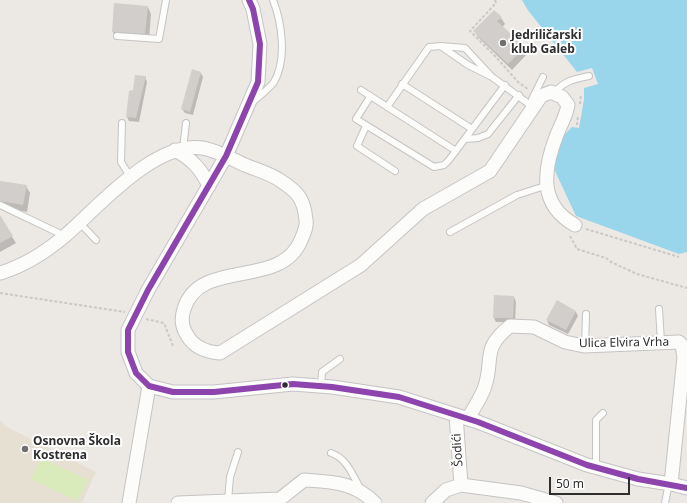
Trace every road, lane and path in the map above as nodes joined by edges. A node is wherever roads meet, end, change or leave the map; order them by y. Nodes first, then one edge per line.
1 (166, 0) edge
2 (249, 0) edge
3 (273, 0) edge
4 (495, 0) edge
5 (117, 36) dead end
6 (441, 46) junction
7 (589, 76) dead end
8 (492, 77) junction
9 (543, 77) dead end
10 (402, 84) junction
11 (505, 85) junction
12 (361, 90) dead end
13 (554, 93) junction
14 (535, 94) junction
15 (519, 95) junction
16 (370, 97) junction
17 (248, 106) junction
18 (532, 106) junction
19 (387, 107) junction
20 (122, 123) dead end
21 (186, 123) dead end
22 (366, 126) junction
23 (472, 129) junction
24 (464, 140) junction
25 (179, 150) junction
26 (456, 151) junction
27 (226, 156) junction
28 (394, 171) dead end
29 (131, 178) junction
30 (209, 186) junction
31 (546, 186) junction
32 (0, 206) edge
33 (562, 218) junction
34 (80, 222) junction
35 (575, 225) joint
36 (450, 232) dead end
37 (65, 236) junction
38 (96, 240) dead end
39 (679, 257) dead end
40 (0, 273) edge
41 (687, 288) edge
42 (0, 292) edge
43 (659, 310) dead end
44 (586, 314) dead end
45 (130, 315) junction
46 (683, 341) edge
47 (661, 342) junction
48 (173, 346) dead end
49 (585, 346) junction
50 (340, 360) dead end
51 (149, 386) junction
52 (321, 386) junction
53 (684, 398) edge
54 (603, 413) dead end
55 (462, 417) junction
56 (238, 452) dead end
57 (331, 453) dead end
58 (596, 468) junction
59 (670, 484) junction
60 (461, 485) junction
61 (687, 488) edge
62 (362, 491) junction
63 (228, 501) junction
64 (129, 503) edge
65 (178, 503) edge
66 (375, 503) edge
67 (432, 503) edge
68 (556, 503) edge
69 (665, 503) edge

1 - 5 lane
2 - 17 street
3 - 17 lane
4 - 14 path
6 - 8 lane
6 - 8 lane
6 - 10 lane
7 - 13 lane
8 - 11 lane
9 - 14 lane
10 - 19 lane
10 - 23 lane
11 - 15 lane
11 - 23 lane
12 - 16 lane
13 - 18 street
13 - 31 street
14 - 18 lane
15 - 18 lane
15 - 24 lane
16 - 19 lane
16 - 22 lane
17 - 27 street
18 - 27 street
19 - 26 lane
20 - 29 lane
21 - 25 lane
22 - 26 lane
22 - 28 lane
23 - 24 lane
24 - 26 lane
25 - 27 street
25 - 29 street
25 - 30 street
27 - 30 street
29 - 34 street
30 - 45 street
31 - 33 street
31 - 36 lane
32 - 37 lane
33 - 35 street
33 - 41 path
34 - 37 street
34 - 38 lane
35 - 39 path
37 - 40 street
42 - 45 path
43 - 47 lane
44 - 49 lane
45 - 48 path
45 - 51 street
46 - 47 street, Ulica Elvira Vrha
46 - 53 street, Ulica Elvira Vrha
47 - 49 street, Ulica Elvira Vrha
49 - 55 street, Ulica Elvira Vrha
50 - 52 lane
51 - 52 street
51 - 64 street
52 - 55 street
53 - 59 street, Ulica Elvira Vrha
54 - 58 lane
55 - 58 street
55 - 60 street, Šodići
56 - 63 lane
57 - 62 lane
58 - 59 street
59 - 61 street
59 - 69 lane
60 - 67 street
60 - 68 street
62 - 63 street
62 - 66 street
63 - 65 street

